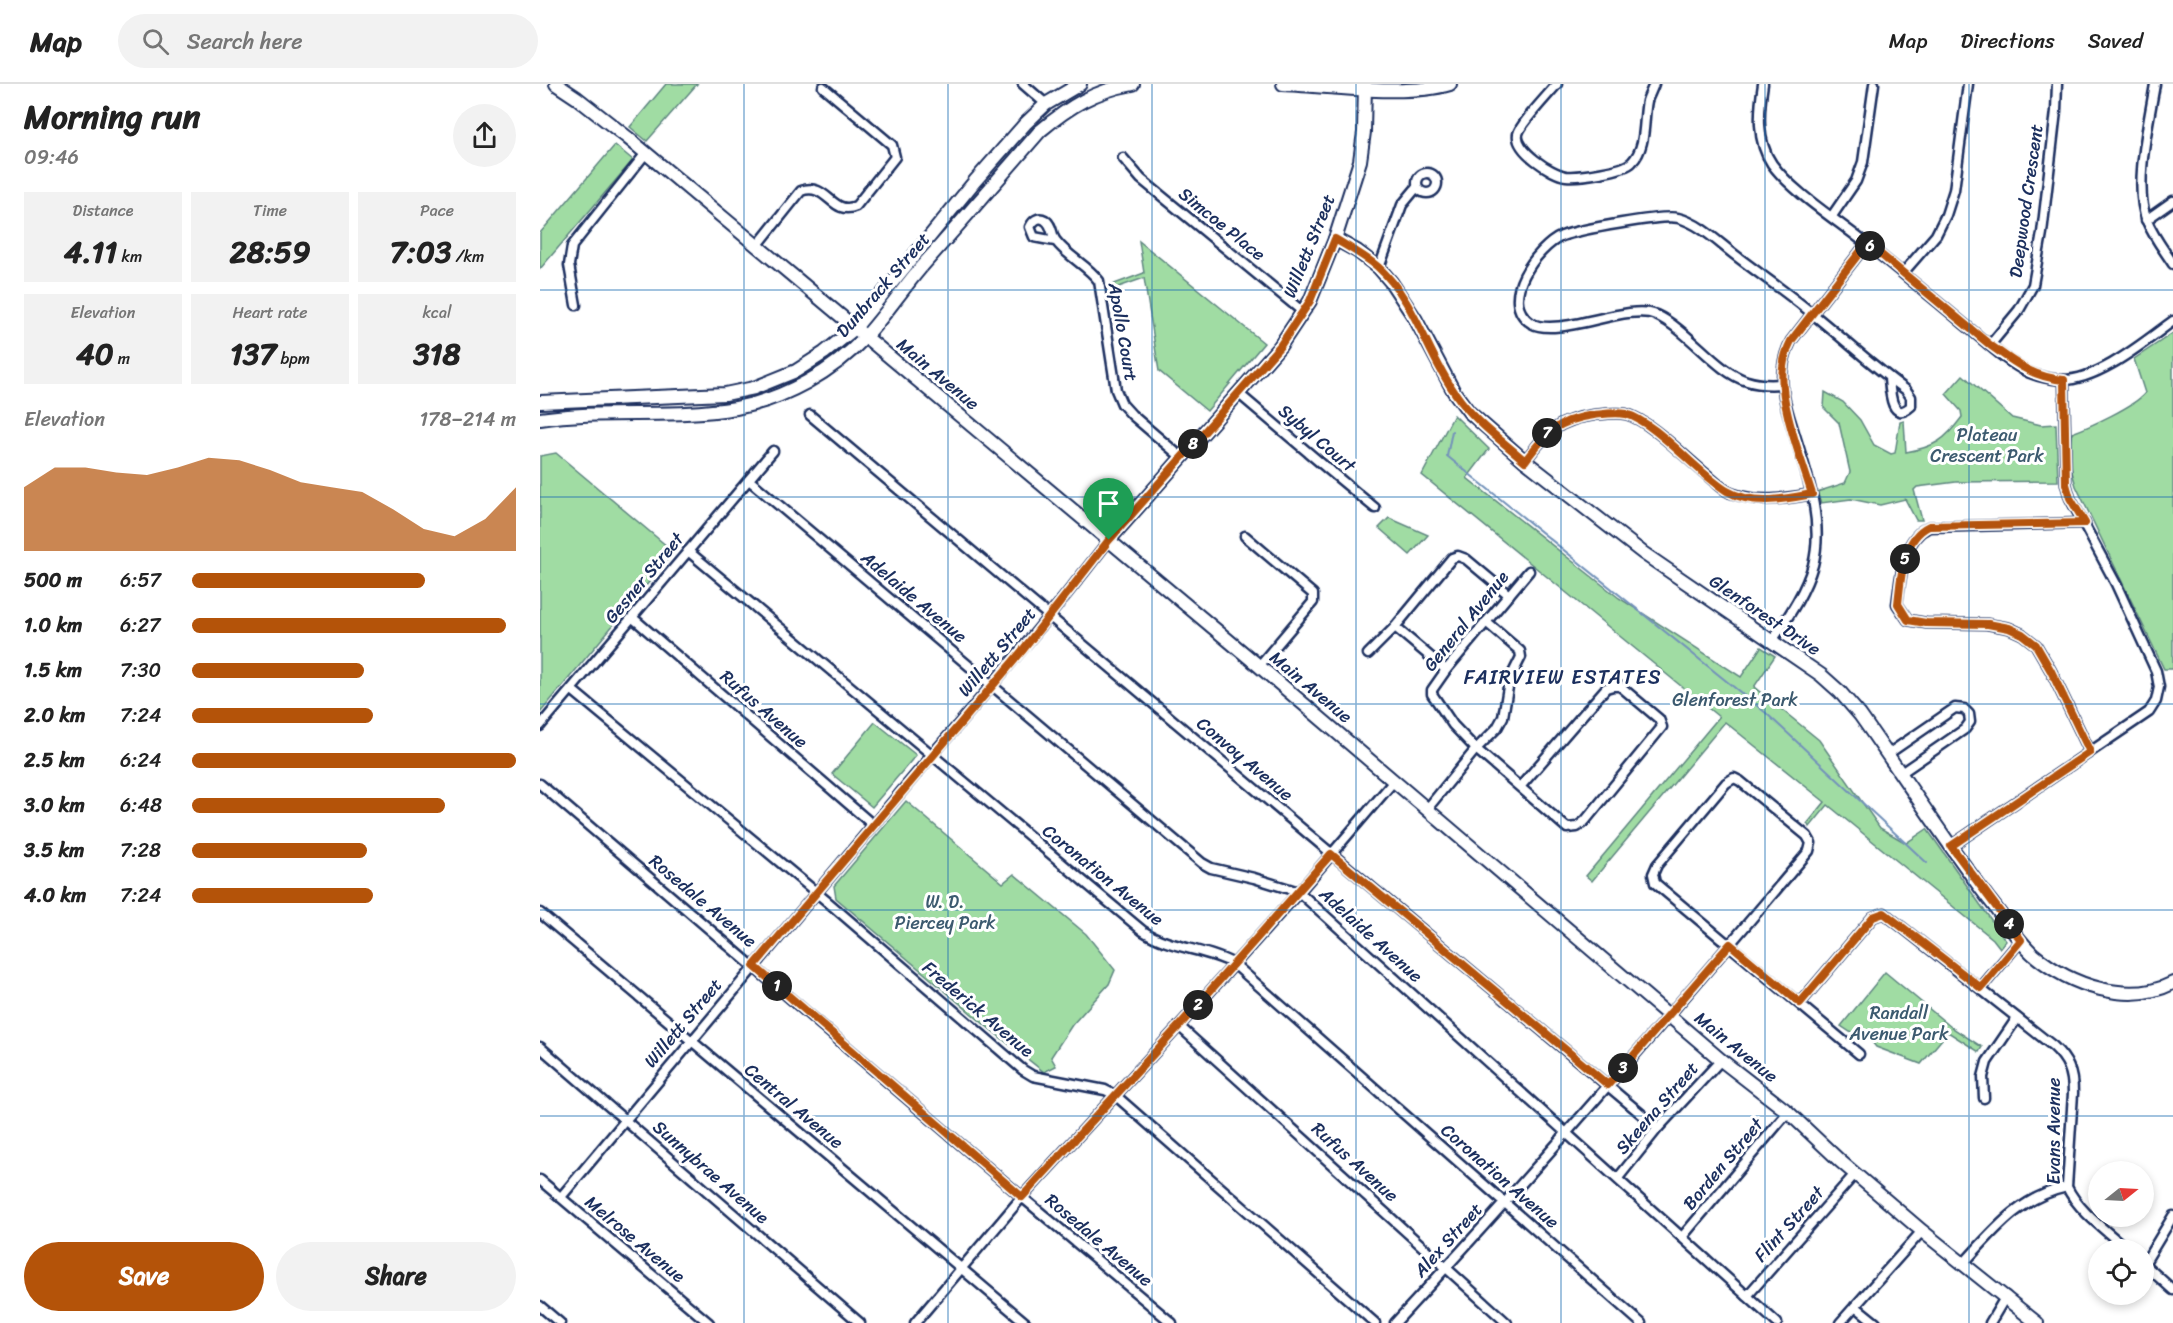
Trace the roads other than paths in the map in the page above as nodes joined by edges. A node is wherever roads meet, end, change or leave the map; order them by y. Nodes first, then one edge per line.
1 (556, 84) edge
2 (1023, 84) edge
3 (1080, 84) edge
4 (1283, 84) edge
5 (1450, 84) edge
6 (1557, 84) edge
7 (1654, 84) edge
8 (1763, 84) edge
9 (1874, 84) edge
10 (1968, 84) edge
11 (2056, 84) edge
12 (2155, 84) edge
13 (1128, 85) edge
14 (1365, 86) edge
15 (823, 87) dead end
16 (1047, 104) junction
17 (646, 153) junction
18 (1123, 158) dead end
19 (1417, 187) dead end
20 (2173, 201) edge
21 (1832, 216) junction
22 (2146, 220) junction
23 (1335, 239) junction
24 (1055, 240) dead end
25 (1867, 243) junction
26 (757, 246) junction
27 (2173, 264) edge
28 (1379, 268) junction
29 (1903, 273) junction
30 (576, 305) dead end
31 (1303, 312) junction
32 (1812, 313) junction
33 (2173, 321) edge
34 (855, 328) junction
35 (865, 337) junction
36 (1990, 345) junction
37 (1889, 378) dead end
38 (2064, 380) junction
39 (1782, 384) junction
40 (1238, 393) junction
41 (540, 402) edge
42 (810, 415) dead end
43 (540, 419) edge
44 (773, 451) dead end
45 (1181, 457) junction
46 (1525, 461) junction
47 (749, 480) junction
48 (1812, 494) junction
49 (1375, 508) dead end
50 (2085, 523) junction
51 (1245, 536) dead end
52 (1109, 540) junction
53 (688, 551) junction
54 (1528, 571) dead end
55 (1509, 595) junction
56 (1051, 616) junction
57 (633, 618) junction
58 (1486, 622) junction
59 (1395, 627) junction
60 (1772, 641) junction
61 (1368, 654) dead end
62 (1258, 666) junction
63 (1446, 670) junction
64 (993, 685) junction
65 (572, 690) junction
66 (540, 726) edge
67 (1476, 749) junction
68 (2090, 752) junction
69 (1888, 754) junction
70 (932, 755) junction
71 (1901, 773) junction
72 (1394, 781) junction
73 (540, 784) edge
74 (1520, 787) junction
75 (1427, 808) junction
76 (873, 825) junction
77 (1951, 846) junction
78 (1331, 854) junction
79 (1299, 892) junction
80 (817, 894) junction
81 (540, 913) edge
82 (2021, 940) junction
83 (1730, 944) junction
84 (1234, 964) junction
85 (754, 966) junction
86 (2173, 983) edge
87 (1981, 988) junction
88 (1800, 1003) junction
89 (1669, 1016) junction
90 (2017, 1018) junction
91 (1179, 1026) junction
92 (692, 1040) junction
93 (540, 1047) edge
94 (1859, 1054) dead end
95 (1721, 1060) junction
96 (1608, 1085) junction
97 (1115, 1095) junction
98 (1984, 1098) dead end
99 (1788, 1112) junction
100 (626, 1119) junction
101 (1658, 1128) junction
102 (1567, 1134) junction
103 (1855, 1174) junction
104 (1618, 1178) junction
105 (540, 1179) edge
106 (2067, 1186) junction
107 (561, 1197) junction
108 (1022, 1197) junction
109 (1504, 1202) junction
110 (2173, 1216) edge
111 (1922, 1231) junction
112 (1682, 1237) junction
113 (2116, 1239) edge
114 (2154, 1247) edge
115 (1963, 1264) junction
116 (1447, 1267) junction
117 (961, 1270) junction
118 (2154, 1273) edge
119 (2173, 1290) edge
120 (1746, 1296) junction
121 (2006, 1296) junction
122 (540, 1306) edge
123 (1855, 1306) junction
124 (560, 1323) edge
125 (709, 1323) edge
126 (860, 1323) edge
127 (915, 1323) edge
128 (1026, 1323) edge
129 (1172, 1323) edge
130 (1375, 1323) edge
131 (1395, 1323) edge
132 (1507, 1323) edge
133 (1641, 1323) edge
134 (1777, 1323) edge
135 (1840, 1323) edge
136 (1876, 1323) edge
137 (1990, 1323) edge
138 (2037, 1323) edge

1 - 17 street, Main Avenue
2 - 16 street
3 - 16 street, Dunbrack Street
4 - 14 street
5 - 14 street
6 - 7 street
8 - 21 street
9 - 21 street
10 - 29 street
11 - 36 street, Deepwood Crescent
12 - 22 street
13 - 35 street, Dunbrack Street
14 - 23 street, Willett Street
15 - 26 street
16 - 34 street, Dunbrack Street
17 - 26 street, Main Avenue
17 - 30 street
18 - 31 street, Simcoe Place
19 - 28 street
20 - 22 street
21 - 25 street
22 - 27 street
23 - 28 street, Glenforest Drive
23 - 31 street, Willett Street
24 - 45 street, Apollo Court
25 - 29 street
25 - 32 street
26 - 34 street, Main Avenue
28 - 46 street, Glenforest Drive
29 - 36 street
31 - 40 street, Willett Street
32 - 37 street
32 - 39 street
32 - 39 street
33 - 38 street
34 - 35 street, Main Avenue
34 - 41 street, Dunbrack Street
35 - 43 street, Dunbrack Street
35 - 52 street, Main Avenue
36 - 38 street
38 - 50 street
39 - 48 street
40 - 45 street, Willett Street
40 - 49 street, Sybyl Court
42 - 56 street, Convoy Avenue
44 - 47 street, Gesner Street
45 - 52 street, Willett Street
46 - 48 street
46 - 60 street, Glenforest Drive
47 - 53 street, Gesner Street
47 - 64 street, Adelaide Avenue
48 - 60 street
50 - 68 street
50 - 68 street
51 - 62 street
52 - 56 street, Willett Street
52 - 62 street, Main Avenue
53 - 57 street, Gesner Street
53 - 70 street, Coronation Avenue
54 - 55 street, General Avenue
55 - 58 street, General Avenue
55 - 59 street
56 - 64 street, Willett Street
56 - 78 street, Convoy Avenue
57 - 65 street, Gesner Street
57 - 76 street, Rufus Avenue
58 - 63 street, General Avenue
58 - 67 street
59 - 61 street
59 - 63 street
60 - 69 street, Glenforest Drive
62 - 72 street, Main Avenue
63 - 67 street, General Avenue
64 - 70 street, Willett Street
64 - 79 street, Adelaide Avenue
65 - 66 street, Gesner Street
65 - 80 street, Frederick Avenue
67 - 74 street
67 - 75 street
68 - 77 street
69 - 71 street, Glenforest Drive
69 - 71 street
70 - 76 street, Willett Street
70 - 84 street, Coronation Avenue
71 - 77 street, Glenforest Drive
72 - 75 street, Main Avenue
72 - 78 street
73 - 85 street, Rosedale Avenue
74 - 74 street
75 - 89 street, Main Avenue
76 - 80 street, Willett Street
77 - 82 street, Glenforest Drive
78 - 79 street
78 - 96 street, Convoy Avenue
79 - 84 street
79 - 102 street, Adelaide Avenue
80 - 85 street, Willett Street
80 - 97 street, Frederick Avenue
81 - 92 street, Central Avenue
82 - 86 street, Glenforest Drive
82 - 87 street
83 - 83 street, Alex Street
83 - 88 street
83 - 89 street, Alex Street
84 - 91 street
84 - 109 street, Coronation Avenue
85 - 92 street, Willett Street
85 - 108 street, Rosedale Avenue
87 - 88 street, Evans Avenue
87 - 90 street, Evans Avenue
88 - 94 street
89 - 95 street, Main Avenue
89 - 96 street, Alex Street
90 - 98 street
90 - 106 street, Evans Avenue
91 - 97 street
91 - 116 street, Rufus Avenue
92 - 100 street, Willett Street
92 - 117 street, Central Avenue
93 - 100 street, Sunnybrae Avenue
95 - 99 street, Main Avenue
95 - 101 street, Skeena Street
96 - 101 street, Convoy Avenue
96 - 102 street, Alex Street
97 - 108 street
97 - 130 street, Frederick Avenue
99 - 103 street, Main Avenue
99 - 112 street, Borden Street
100 - 107 street, Willett Street
100 - 126 street, Sunnybrae Avenue
101 - 104 street, Skeena Street
102 - 104 street, Adelaide Avenue
102 - 109 street, Alex Street
103 - 111 street, Main Avenue
103 - 120 street, Flint Street
104 - 112 street, Adelaide Avenue
105 - 107 street, Melrose Avenue
106 - 113 street, Evans Avenue
106 - 115 street
107 - 125 street, Melrose Avenue
108 - 117 street
108 - 129 street, Rosedale Avenue
109 - 116 street, Alex Street
109 - 133 street, Coronation Avenue
110 - 114 street
111 - 115 street, Main Avenue
111 - 123 street
112 - 120 street, Adelaide Avenue
115 - 121 street, Main Avenue
116 - 131 street, Alex Street
116 - 132 street, Rufus Avenue
117 - 127 street
117 - 128 street, Central Avenue
118 - 119 street
120 - 134 street, Adelaide Avenue
121 - 137 street
121 - 138 street, Main Avenue
122 - 124 street
123 - 135 street
123 - 136 street

